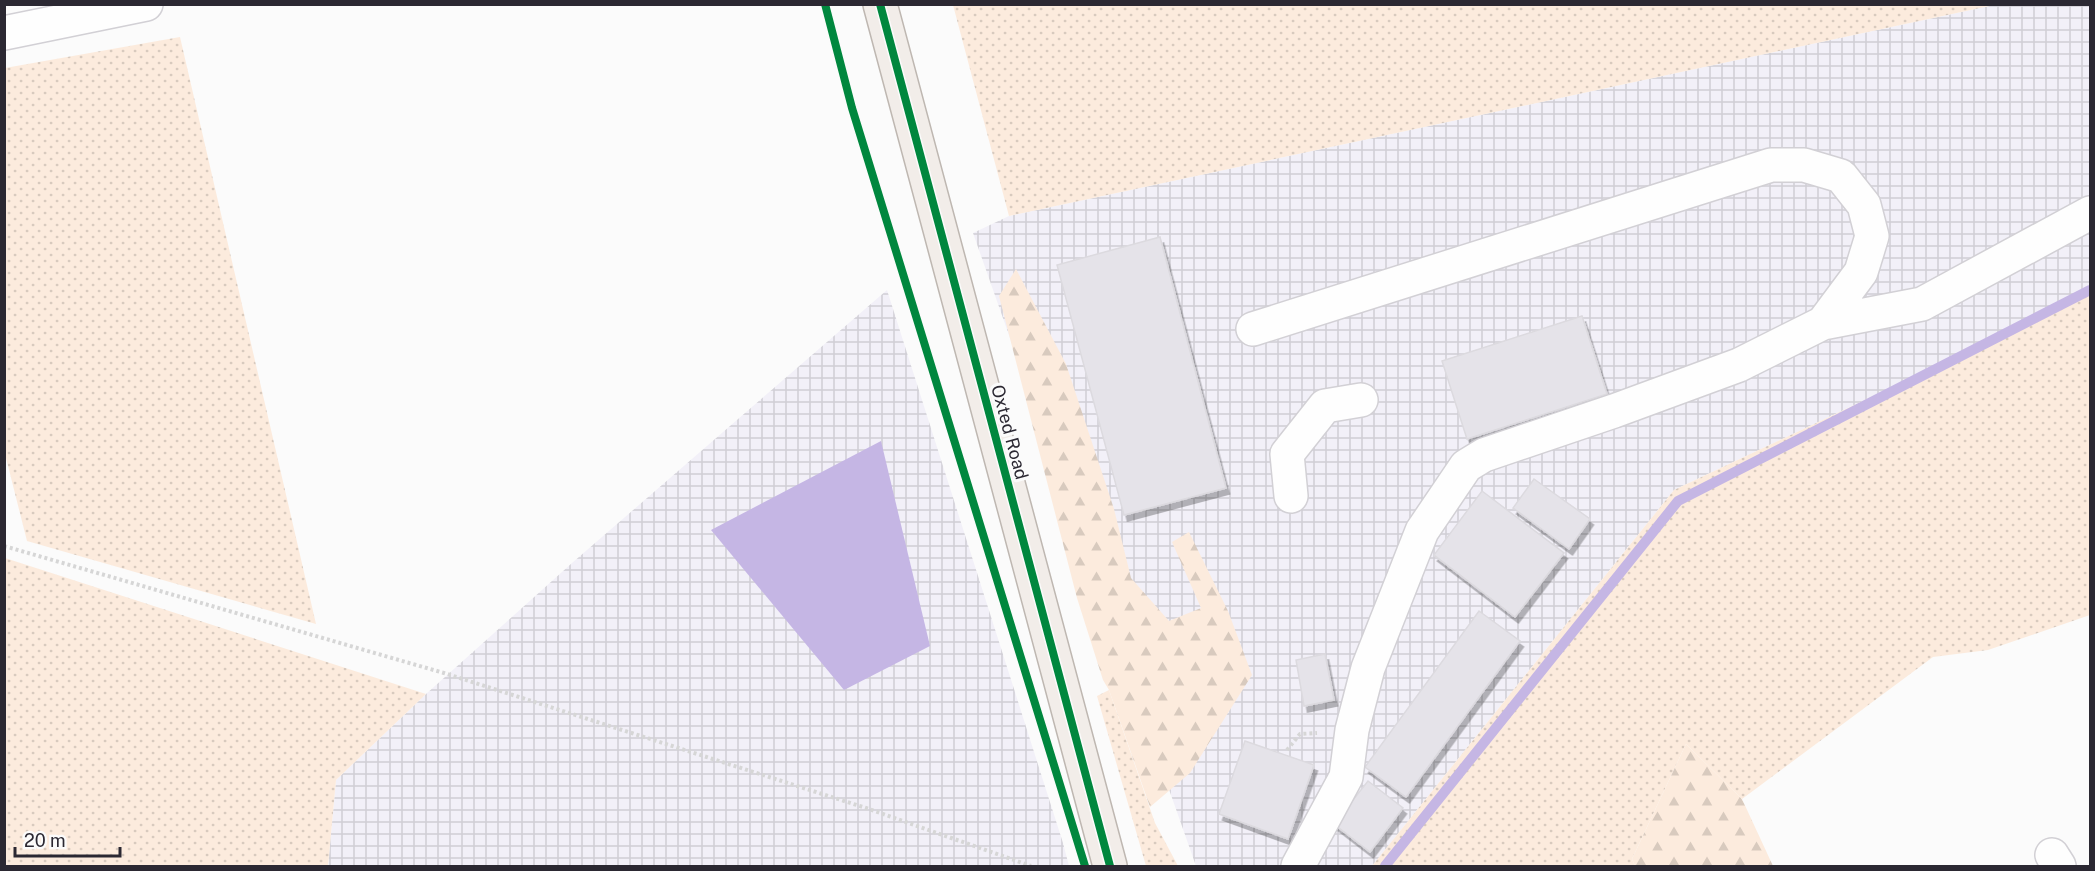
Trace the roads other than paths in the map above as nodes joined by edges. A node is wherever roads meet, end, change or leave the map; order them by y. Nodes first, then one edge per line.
1 (146, 4) edge
2 (880, 4) edge
3 (4, 33) edge
4 (2091, 213) edge
5 (1824, 323) junction
6 (1253, 330) dead end
7 (1361, 400) dead end
8 (1290, 496) dead end
9 (1110, 867) edge
10 (1298, 867) edge

1 - 3 lane
2 - 9 main road, Oxted Road
4 - 5 lane
5 - 6 lane
5 - 10 lane
7 - 8 lane

